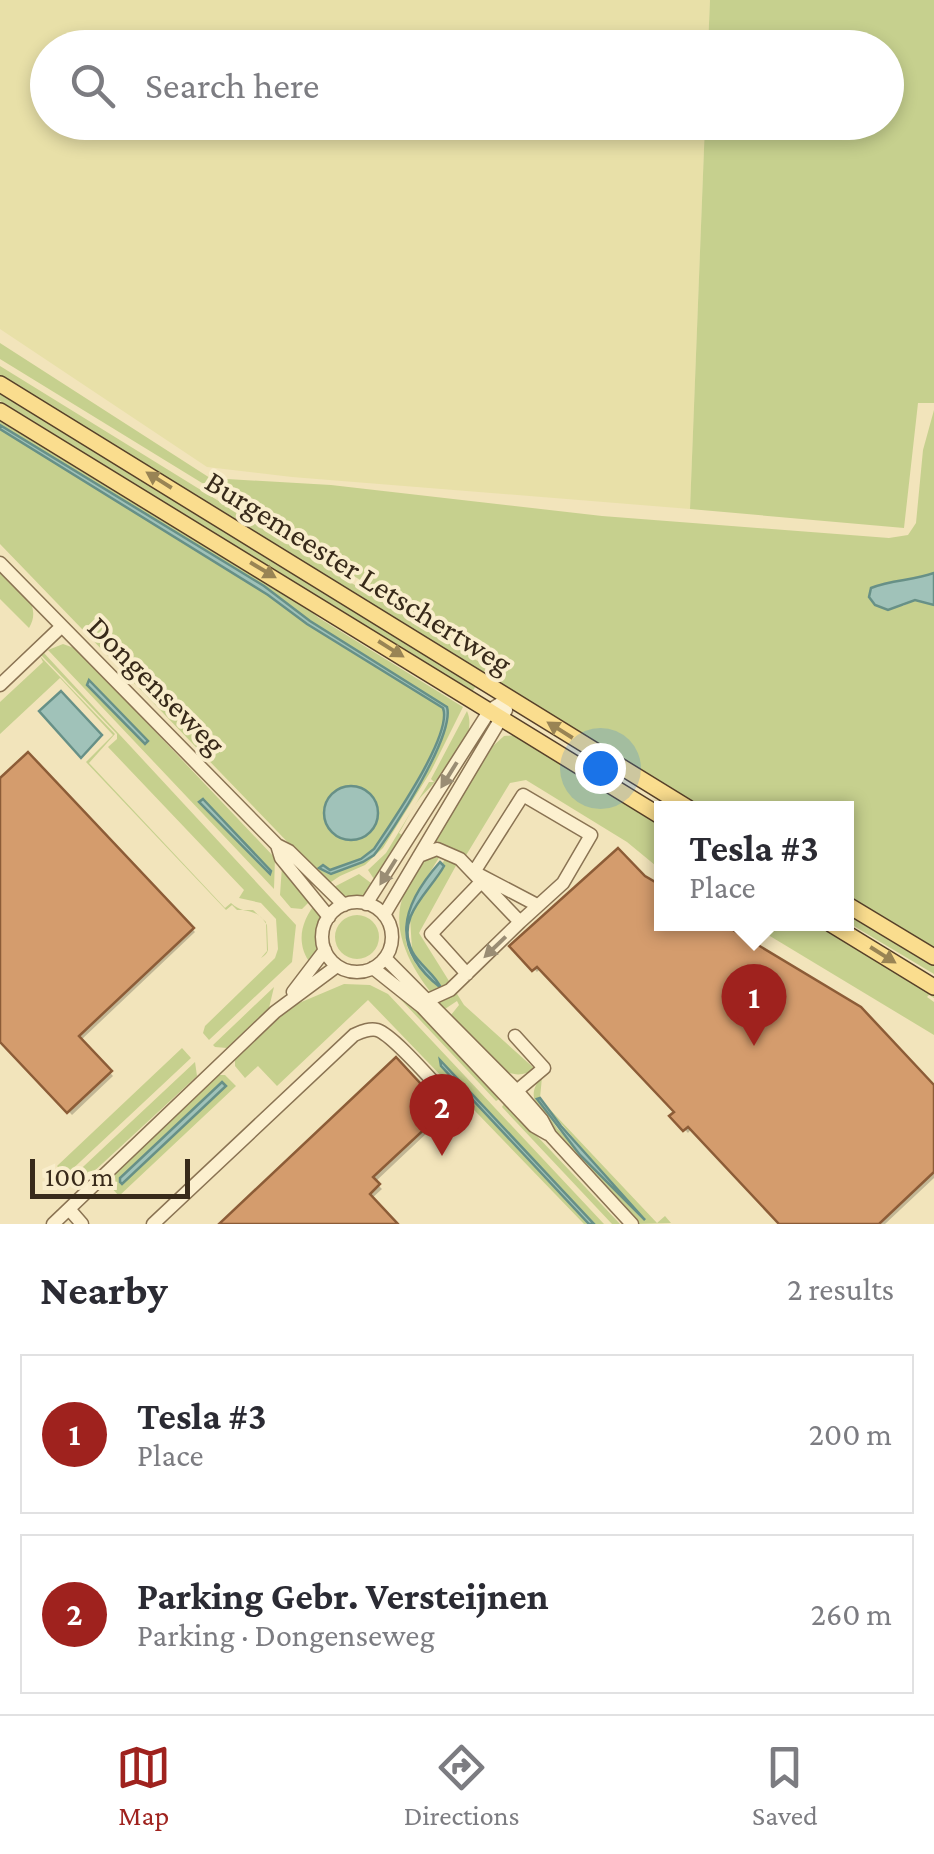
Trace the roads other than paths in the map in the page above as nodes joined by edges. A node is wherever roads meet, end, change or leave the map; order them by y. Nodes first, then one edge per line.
1 (0, 384) edge
2 (0, 410) edge
3 (0, 562) edge
4 (61, 627) junction
5 (0, 684) edge
6 (509, 698) junction
7 (497, 714) junction
8 (677, 801) edge
9 (654, 812) edge
10 (277, 845) junction
11 (419, 856) junction
12 (478, 876) junction
13 (366, 904) junction
14 (344, 905) junction
15 (536, 905) junction
16 (854, 909) edge
17 (384, 915) junction
18 (328, 917) junction
19 (520, 922) junction
20 (842, 931) edge
21 (324, 950) junction
22 (934, 957) edge
23 (385, 958) junction
24 (336, 966) junction
25 (372, 968) junction
26 (467, 974) junction
27 (934, 987) edge
28 (289, 999) junction
29 (428, 1000) junction
30 (515, 1036) dead end
31 (512, 1094) junction
32 (456, 1124) dead end
33 (69, 1209) junction
34 (54, 1224) edge
35 (82, 1224) edge
36 (153, 1224) edge
37 (632, 1224) edge

6 -> 1 main road, Burgemeester Letschertweg
2 -> 7 main road, Burgemeester Letschertweg
3 - 4 street, Dongenseweg
4 - 5 street
4 - 10 street, Dongenseweg
6 - 7 street
8 -> 6 main road, Burgemeester Letschertweg
7 - 9 main road, Burgemeester Letschertweg
7 - 11 street
7 -> 13 street
10 - 14 street, Dongenseweg
10 - 18 street, Dongenseweg
11 - 12 street
11 - 17 street
12 - 15 street
12 - 15 street
12 - 19 street
12 - 26 street
13 - 14 street
13 - 17 street
14 - 18 street
15 - 19 street
16 - 22 main road
17 - 23 street
18 - 21 street
19 -> 26 street
20 -> 27 main road
21 - 24 street
21 - 28 street
23 - 25 street
23 - 29 street
24 - 25 street
24 - 28 street
25 - 31 street
26 - 29 street
28 - 33 street
29 - 31 street
30 - 31 street
31 - 37 street
32 - 36 street
33 - 34 street
33 - 35 street

